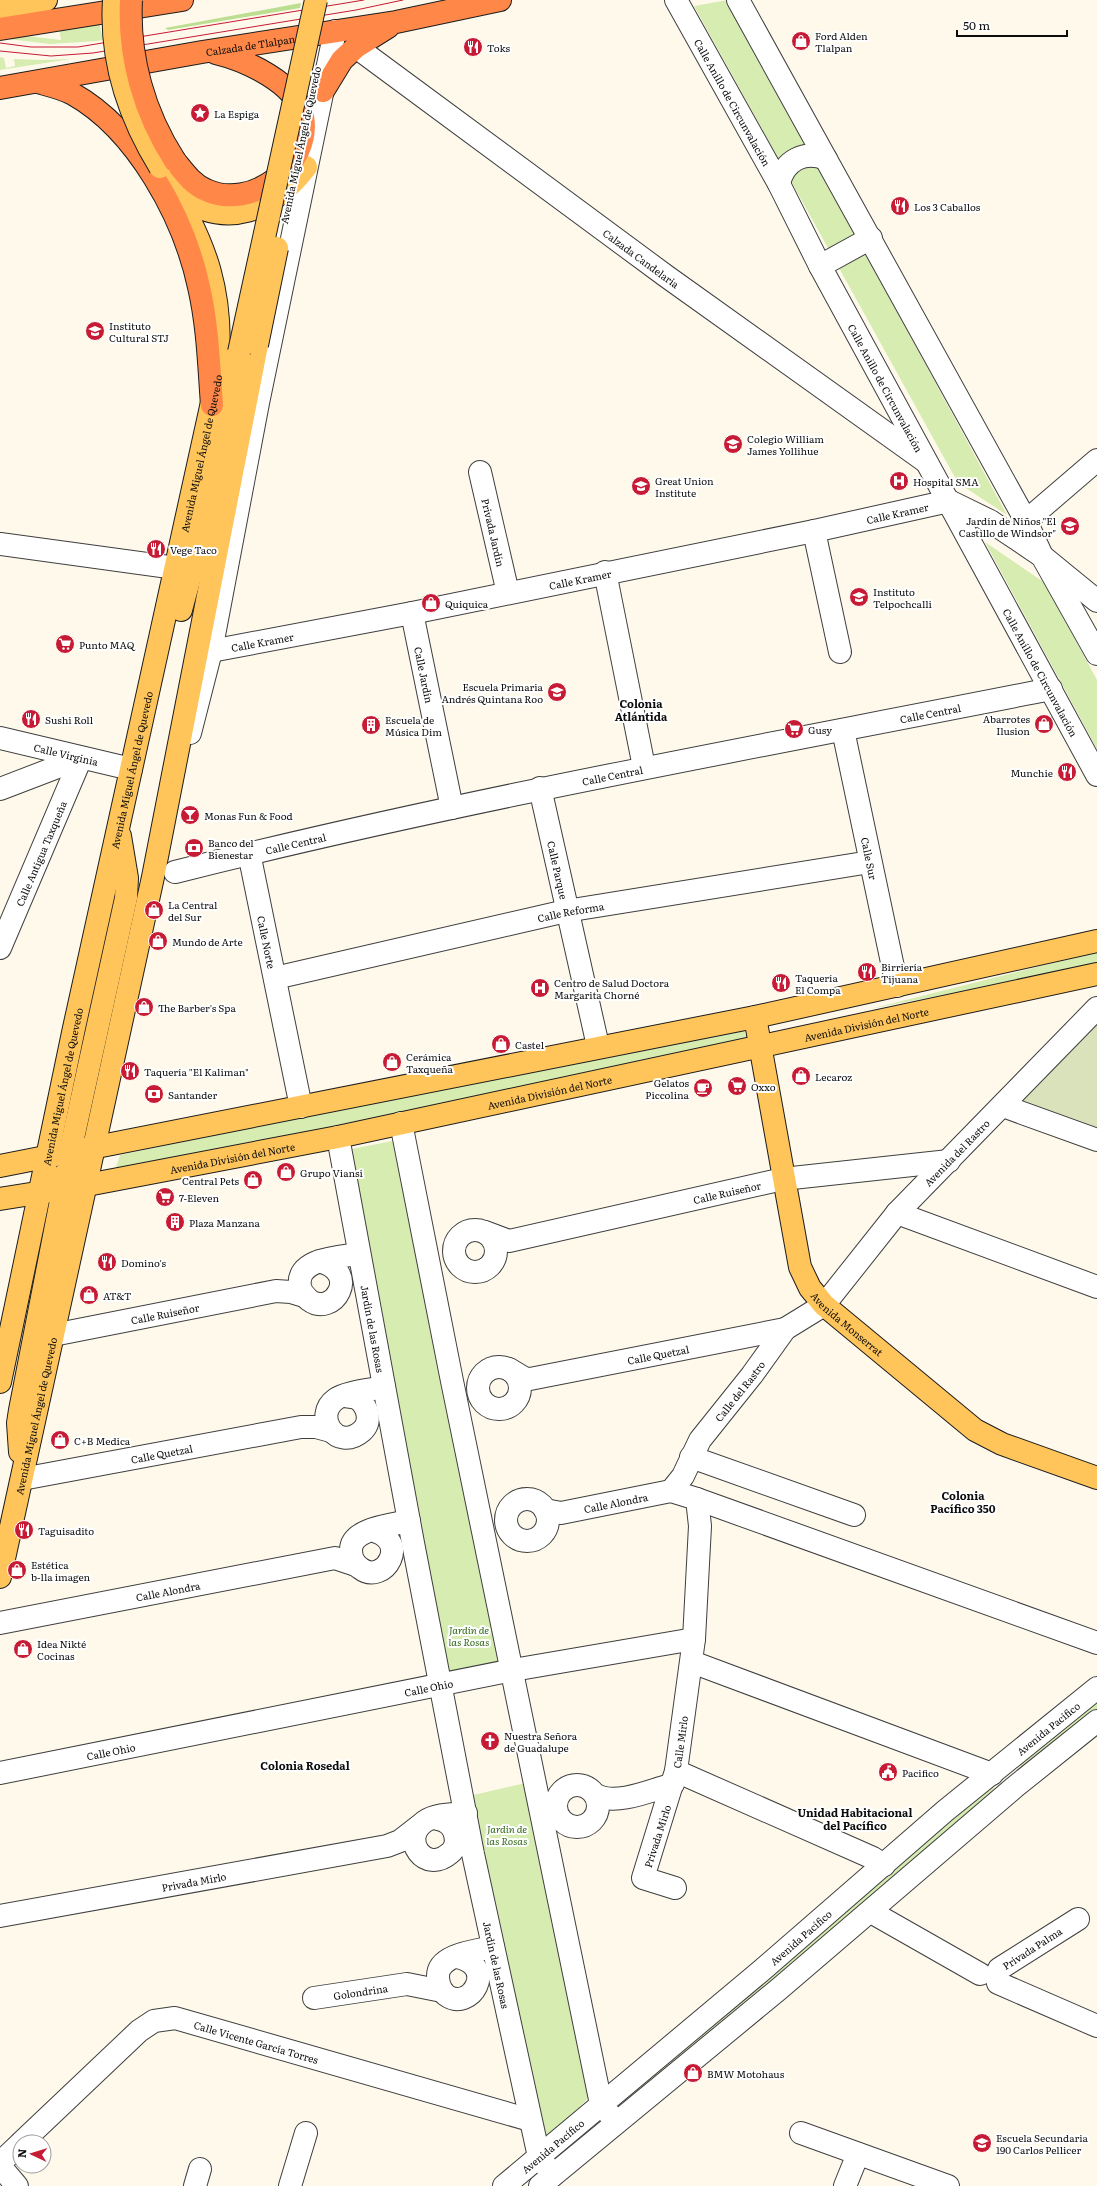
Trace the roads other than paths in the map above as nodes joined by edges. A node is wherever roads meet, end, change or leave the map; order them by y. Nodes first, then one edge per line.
1 (7, 0) edge
2 (46, 0) edge
3 (114, 0) edge
4 (131, 0) edge
5 (182, 0) edge
6 (316, 0) edge
7 (331, 0) edge
8 (500, 0) edge
9 (676, 0) edge
10 (738, 0) edge
11 (0, 5) edge
12 (0, 8) edge
13 (396, 22) junction
14 (0, 29) edge
15 (335, 31) junction
16 (356, 47) junction
17 (202, 52) junction
18 (40, 82) junction
19 (0, 88) edge
20 (323, 90) junction
21 (826, 159) junction
22 (168, 164) junction
23 (306, 167) junction
24 (779, 184) junction
25 (178, 196) junction
26 (871, 238) junction
27 (820, 266) junction
28 (247, 347) junction
29 (212, 405) junction
30 (1097, 460) edge
31 (929, 464) junction
32 (480, 472) dead end
33 (948, 501) junction
34 (1026, 521) junction
35 (814, 531) junction
36 (0, 544) edge
37 (1042, 556) junction
38 (176, 568) junction
39 (604, 572) junction
40 (508, 593) junction
41 (1097, 601) edge
42 (412, 613) junction
43 (211, 651) junction
44 (840, 652) dead end
45 (1097, 654) edge
46 (1052, 689) junction
47 (142, 718) junction
48 (843, 730) junction
49 (0, 738) edge
50 (81, 758) junction
51 (175, 761) junction
52 (644, 767) junction
53 (132, 769) junction
54 (1097, 775) edge
55 (540, 788) junction
56 (0, 789) edge
57 (452, 808) junction
58 (118, 827) junction
59 (249, 853) junction
60 (870, 862) junction
61 (175, 872) dead end
62 (566, 911) junction
63 (1097, 941) edge
64 (0, 948) edge
65 (1097, 974) edge
66 (275, 978) junction
67 (897, 986) junction
68 (1097, 1008) edge
69 (755, 1017) junction
70 (598, 1046) junction
71 (761, 1048) junction
72 (1003, 1106) junction
73 (301, 1107) junction
74 (401, 1123) junction
75 (338, 1137) junction
76 (1097, 1140) edge
77 (95, 1148) junction
78 (70, 1152) junction
79 (47, 1156) junction
80 (949, 1161) junction
81 (0, 1166) edge
82 (783, 1179) junction
83 (87, 1185) junction
84 (63, 1188) junction
85 (40, 1192) junction
86 (0, 1199) edge
87 (897, 1213) junction
88 (475, 1232) junction
89 (425, 1240) junction
90 (509, 1241) junction
91 (359, 1254) junction
92 (312, 1266) junction
93 (484, 1267) junction
94 (433, 1278) junction
95 (1097, 1287) edge
96 (276, 1291) junction
97 (367, 1294) junction
98 (304, 1296) junction
99 (330, 1302) junction
100 (824, 1305) junction
101 (785, 1329) junction
102 (53, 1335) junction
103 (509, 1369) junction
104 (482, 1376) junction
105 (530, 1379) junction
106 (452, 1381) junction
107 (0, 1382) edge
108 (384, 1387) junction
109 (338, 1400) junction
110 (516, 1400) junction
111 (488, 1408) junction
112 (459, 1414) junction
113 (301, 1427) junction
114 (392, 1428) junction
115 (331, 1431) junction
116 (356, 1436) junction
117 (691, 1457) junction
118 (1097, 1478) edge
119 (22, 1480) junction
120 (671, 1491) junction
121 (696, 1498) junction
122 (510, 1508) junction
123 (480, 1514) junction
124 (551, 1514) junction
125 (854, 1515) dead end
126 (409, 1522) junction
127 (363, 1534) junction
128 (518, 1540) junction
129 (487, 1546) junction
130 (335, 1558) junction
131 (417, 1562) junction
132 (356, 1565) junction
133 (381, 1571) junction
134 (0, 1577) edge
135 (0, 1623) edge
136 (694, 1640) junction
137 (1097, 1643) edge
138 (692, 1662) junction
139 (512, 1670) junction
140 (441, 1685) junction
141 (1097, 1688) edge
142 (1097, 1721) edge
143 (997, 1770) junction
144 (0, 1773) edge
145 (675, 1778) junction
146 (1016, 1786) junction
147 (560, 1793) junction
148 (538, 1798) junction
149 (605, 1798) junction
150 (466, 1813) junction
151 (426, 1823) junction
152 (569, 1825) junction
153 (545, 1830) junction
154 (387, 1846) junction
155 (419, 1853) junction
156 (474, 1854) junction
157 (444, 1859) junction
158 (884, 1865) junction
159 (675, 1888) dead end
160 (871, 1912) junction
161 (0, 1916) edge
162 (1078, 1919) dead end
163 (493, 1947) junction
164 (449, 1961) junction
165 (989, 1978) junction
166 (407, 1984) junction
167 (502, 1988) junction
168 (442, 1991) junction
169 (467, 1997) junction
170 (314, 1998) dead end
171 (1097, 2026) edge
172 (601, 2104) junction
173 (530, 2120) junction
174 (616, 2122) junction
175 (306, 2133) dead end
176 (801, 2133) dead end
177 (30, 2134) edge
178 (12, 2152) edge
179 (858, 2154) junction
180 (539, 2157) junction
181 (0, 2164) edge
182 (547, 2181) edge
183 (17, 2186) edge
184 (290, 2186) edge
185 (504, 2186) edge
186 (845, 2186) edge
187 (948, 2186) edge

1 - 11 main road
2 - 12 main road
3 - 22 main road, Avenida Miguel Ángel de Quevedo, bridge
4 - 22 highway, bridge
5 - 14 highway
6 - 28 main road, bridge
7 - 28 main road, Avenida Miguel Ángel de Quevedo, bridge
8 - 13 highway, Calzada de Tlalpan
9 - 24 street, Calle Anillo de Circunvalación
10 - 21 street
13 - 15 highway, Calzada de Tlalpan
13 - 16 highway
15 - 17 highway, Calzada de Tlalpan
15 - 20 street, Avenida Miguel Ángel de Quevedo
16 - 20 highway
16 - 31 street, Calzada Candelaria
17 - 18 highway, Calzada de Tlalpan
17 - 22 highway
18 - 19 highway, Calzada de Tlalpan
18 - 29 highway
20 - 23 street, Avenida Miguel Ángel de Quevedo
21 - 24 street
21 - 26 street
22 - 25 main road, Avenida Miguel Ángel de Quevedo
23 - 25 main road
23 - 28 street, Avenida Miguel Ángel de Quevedo
24 - 27 street, Calle Anillo de Circunvalación
25 - 28 main road, Avenida Miguel Ángel de Quevedo
26 - 27 street
26 - 34 street
27 - 31 street, Calle Anillo de Circunvalación
28 - 29 main road, Avenida Miguel Ángel de Quevedo
28 - 43 street, Avenida Miguel Ángel de Quevedo
28 - 47 main road
28 - 51 main road, Avenida Miguel Ángel de Quevedo
29 - 38 main road, Avenida Miguel Ángel de Quevedo
30 - 34 street
31 - 33 street, Calle Anillo de Circunvalación
32 - 40 street, Privada Jardín
33 - 35 street, Calle Kramer
33 - 37 street
33 - 46 street, Calle Anillo de Circunvalación
34 - 37 street
35 - 39 street, Calle Kramer
35 - 44 street
36 - 38 street
37 - 41 street
37 - 45 street
38 - 47 main road, Avenida Miguel Ángel de Quevedo
39 - 40 street, Calle Kramer
39 - 52 street
40 - 42 street, Calle Kramer
42 - 43 street, Calle Kramer
42 - 57 street, Calle Jardín
43 - 51 street, Avenida Miguel Ángel de Quevedo
46 - 48 street, Calle Central
46 - 54 street, Calle Anillo de Circunvalación
47 - 53 main road, Avenida Miguel Ángel de Quevedo
48 - 52 street, Calle Central
48 - 60 street, Calle Sur
49 - 50 street, Calle Virginia
50 - 53 street, Calle Virginia
50 - 56 street
50 - 64 street, Calle Antigua Taxqueña
51 - 77 main road, Avenida Miguel Ángel de Quevedo
52 - 55 street, Calle Central
53 - 58 main road, Avenida Miguel Ángel de Quevedo
55 - 57 street, Calle Central
55 - 62 street, Calle Parque
57 - 59 street, Calle Central
58 - 78 main road
58 - 79 main road, Avenida Miguel Ángel de Quevedo
59 - 61 street, Calle Central
59 - 66 street, Calle Norte
60 - 62 street, Calle Reforma
60 - 67 street, Calle Sur
62 - 66 street, Calle Reforma
62 - 70 street, Calle Parque
63 - 67 main road
65 - 71 main road, Avenida División del Norte
66 - 73 street, Calle Norte
67 - 69 main road
68 - 72 street, Avenida del Rastro
69 - 70 main road
69 - 71 main road, Avenida Monserrat
70 - 73 main road
71 - 74 main road, Avenida División del Norte
71 - 82 main road, Avenida Monserrat
72 - 76 street
72 - 80 street, Avenida del Rastro
73 - 77 main road
74 - 75 main road, Avenida División del Norte
74 - 89 street
75 - 83 main road, Avenida División del Norte
75 - 91 street, Jardín de las Rosas
77 - 78 main road
77 - 83 main road, Avenida Miguel Ángel de Quevedo
78 - 79 main road
78 - 83 main road
79 - 81 main road
79 - 84 main road
79 - 85 main road, Avenida Miguel Ángel de Quevedo
80 - 82 street, Calle Ruiseñor
80 - 87 street, Avenida del Rastro
82 - 90 street, Calle Ruiseñor
82 - 100 main road, Avenida Monserrat
83 - 84 main road, Avenida División del Norte
83 - 102 main road, Avenida Miguel Ángel de Quevedo
84 - 85 main road, Avenida División del Norte
84 - 119 main road
85 - 86 main road, Avenida División del Norte
85 - 107 main road, Avenida Miguel Ángel de Quevedo
87 - 95 street
87 - 100 street, Avenida del Rastro
88 - 89 street
88 - 90 street
88 - 93 street
88 - 93 street
89 - 94 street
90 - 93 street
91 - 92 street
91 - 97 street, Jardín de las Rosas
92 - 96 street, Calle Ruiseñor
92 - 98 street
92 - 99 street
93 - 94 street
94 - 106 street
96 - 98 street, Calle Ruiseñor
96 - 102 street, Calle Ruiseñor
97 - 99 street
97 - 108 street, Jardín de las Rosas
98 - 99 street
100 - 101 street, Calle del Rastro
100 - 118 main road, Avenida Monserrat
101 - 105 street, Calle Quetzal
101 - 117 street, Calle del Rastro
102 - 119 main road, Avenida Miguel Ángel de Quevedo
103 - 104 street
103 - 105 street
103 - 110 street
104 - 106 street
104 - 111 street
105 - 110 street
106 - 112 street
108 - 109 street
108 - 114 street, Jardín de las Rosas
109 - 113 street, Calle Quetzal
109 - 115 street
109 - 116 street
110 - 111 street
111 - 112 street
112 - 123 street
113 - 115 street, Calle Quetzal
113 - 119 street, Calle Quetzal
114 - 116 street
114 - 126 street, Jardín de las Rosas
115 - 116 street
117 - 120 street, Calle del Rastro
117 - 125 street
119 - 134 main road, Avenida Miguel Ángel de Quevedo
120 - 121 street
120 - 124 street, Calle Alondra
121 - 136 street
121 - 137 street
122 - 123 street
122 - 124 street
122 - 128 street
123 - 129 street
124 - 128 street
126 - 127 street
126 - 131 street, Jardín de las Rosas
127 - 130 street
127 - 132 street
127 - 133 street
128 - 129 street
129 - 139 street
130 - 132 street, Calle Alondra
130 - 135 street, Calle Alondra
131 - 133 street
131 - 140 street, Jardín de las Rosas
132 - 133 street
136 - 138 street, Calle Mirlo
136 - 139 street, Calle Ohio
138 - 143 street
138 - 145 street, Calle Mirlo
139 - 140 street, Calle Ohio
139 - 148 street
140 - 144 street, Calle Ohio
140 - 150 street, Jardín de las Rosas
141 - 143 street, Avenida Pacífico
142 - 146 street
143 - 146 street
143 - 158 street, Avenida Pacífico
145 - 149 street
145 - 158 street
145 - 159 street, Privada Mirlo
146 - 160 street
147 - 148 street
147 - 149 street
147 - 152 street
148 - 153 street
149 - 152 street
150 - 151 street, Privada Mirlo
150 - 156 street, Jardín de las Rosas
151 - 154 street, Privada Mirlo
151 - 155 street
151 - 157 street
152 - 153 street
153 - 172 street
154 - 155 street, Privada Mirlo
154 - 161 street, Privada Mirlo
155 - 157 street
156 - 157 street
156 - 163 street, Jardín de las Rosas
158 - 172 street, Avenida Pacífico
160 - 165 street
160 - 174 street
162 - 165 street, Privada Palma
163 - 164 street, Golondrina
163 - 167 street, Jardín de las Rosas
164 - 166 street, Golondrina
164 - 168 street
164 - 169 street
165 - 171 street
166 - 168 street, Golondrina
166 - 170 street, Golondrina
167 - 169 street
167 - 173 street, Jardín de las Rosas
168 - 169 street
172 - 174 street
172 - 180 street, Avenida Pacífico
173 - 177 street, Calle Vicente García Torres
173 - 180 street, Jardín de las Rosas
174 - 182 street
175 - 184 street
176 - 179 street
178 - 181 street, Calle Vicente García Torres
179 - 186 street
179 - 187 street
180 - 182 street, Jardín de las Rosas
180 - 185 street, Avenida Pacífico
181 - 183 street

